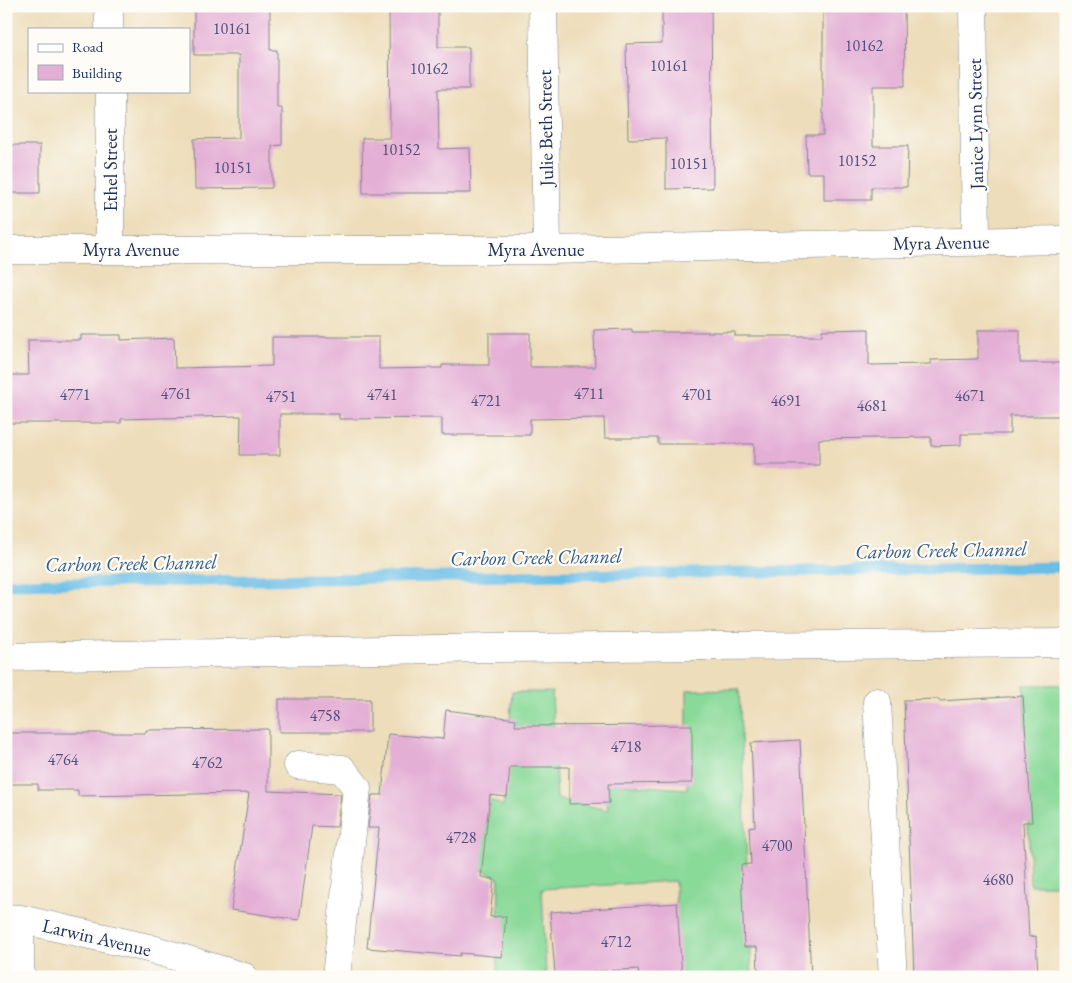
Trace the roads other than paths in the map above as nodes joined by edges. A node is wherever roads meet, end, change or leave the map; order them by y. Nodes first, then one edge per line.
1 (109, 6) edge
2 (543, 6) edge
3 (973, 6) edge
4 (109, 28) edge
5 (110, 92) edge
6 (1066, 240) edge
7 (976, 242) junction
8 (110, 248) junction
9 (6, 250) edge
10 (547, 250) junction
11 (1066, 643) edge
12 (6, 657) edge
13 (878, 702) dead end
14 (298, 766) dead end
15 (13, 919) edge
16 (20, 977) edge
17 (244, 977) edge
18 (336, 977) edge
19 (893, 977) edge

1 - 4 street
2 - 10 street, Julie Beth Street
3 - 7 street, Janice Lynn Street
5 - 8 street, Ethel Street
6 - 7 street, Myra Avenue
7 - 10 street, Myra Avenue
8 - 9 street, Myra Avenue
8 - 10 street, Myra Avenue
11 - 12 street
13 - 19 street
14 - 18 street
15 - 16 street
15 - 17 street, Larwin Avenue

